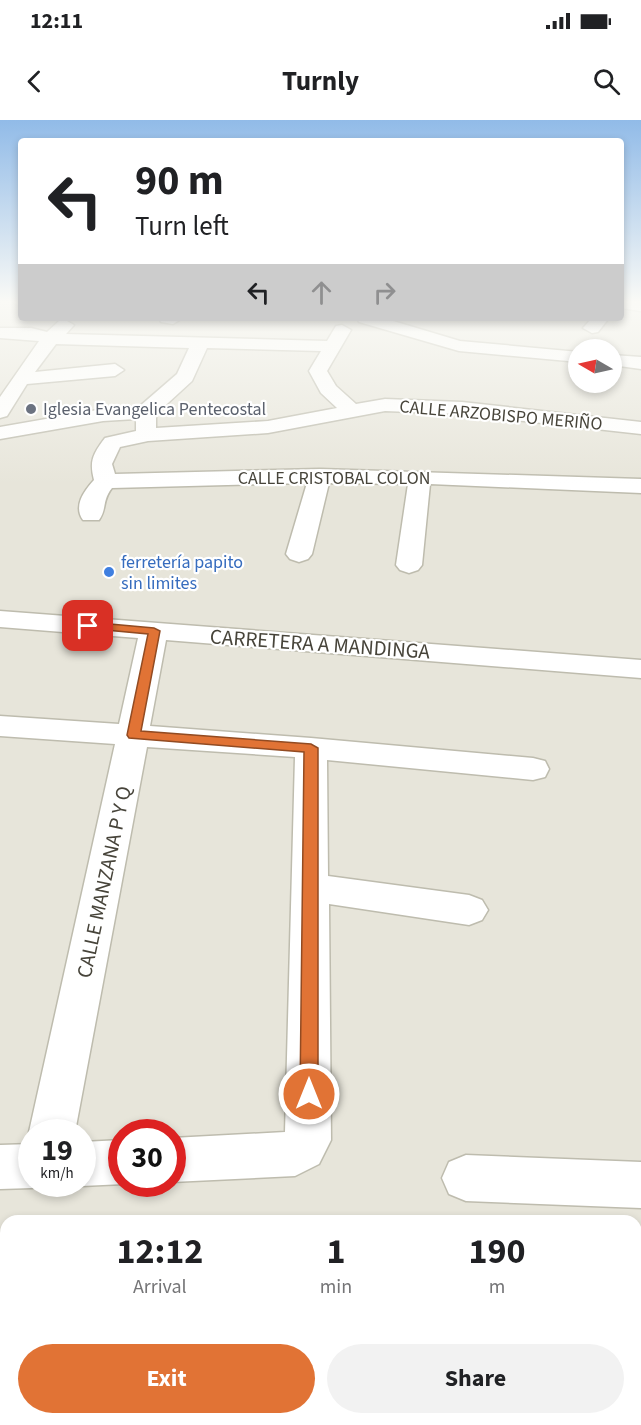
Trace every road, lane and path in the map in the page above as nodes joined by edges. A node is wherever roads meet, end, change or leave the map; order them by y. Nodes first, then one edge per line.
1 (33, 362) edge
2 (192, 362) edge
3 (323, 362) edge
4 (115, 370) dead end
5 (21, 379) junction
6 (0, 411) edge
7 (351, 411) junction
8 (146, 412) junction
9 (641, 428) edge
10 (0, 433) edge
11 (148, 435) junction
12 (320, 476) junction
13 (420, 477) junction
14 (105, 481) junction
15 (641, 486) edge
16 (91, 515) dead end
17 (299, 554) dead end
18 (409, 565) dead end
19 (0, 619) edge
20 (154, 631) junction
21 (641, 669) edge
22 (0, 726) edge
23 (134, 735) junction
24 (311, 748) junction
25 (533, 769) dead end
26 (311, 887) junction
27 (469, 910) dead end
28 (55, 1119) edge
29 (186, 1159) edge
30 (18, 1166) edge
31 (0, 1167) edge
32 (466, 1178) dead end
33 (641, 1185) edge

1 - 5 street
2 - 8 street
3 - 7 street
4 - 5 street
5 - 6 street
7 - 9 street, CALLE ARZOBISPO MERIÑO
7 - 11 street, CALLE ARZOBISPO MERIÑO
8 - 10 street
8 - 11 street
11 - 14 street
12 - 13 street, CALLE CRISTOBAL COLON
12 - 14 street, CALLE CRISTOBAL COLON
12 - 17 street
13 - 15 street, CALLE CRISTOBAL COLON
13 - 18 street
14 - 16 street
19 - 20 street, CARRETERA A MANDINGA
20 - 21 street, CARRETERA A MANDINGA
20 - 23 street, CALLE MANZANA P Y Q
22 - 23 street
23 - 24 street
23 - 28 street, CALLE MANZANA P Y Q
24 - 25 street
24 - 26 street
26 - 27 street
26 - 29 street
30 - 31 street
32 - 33 street

